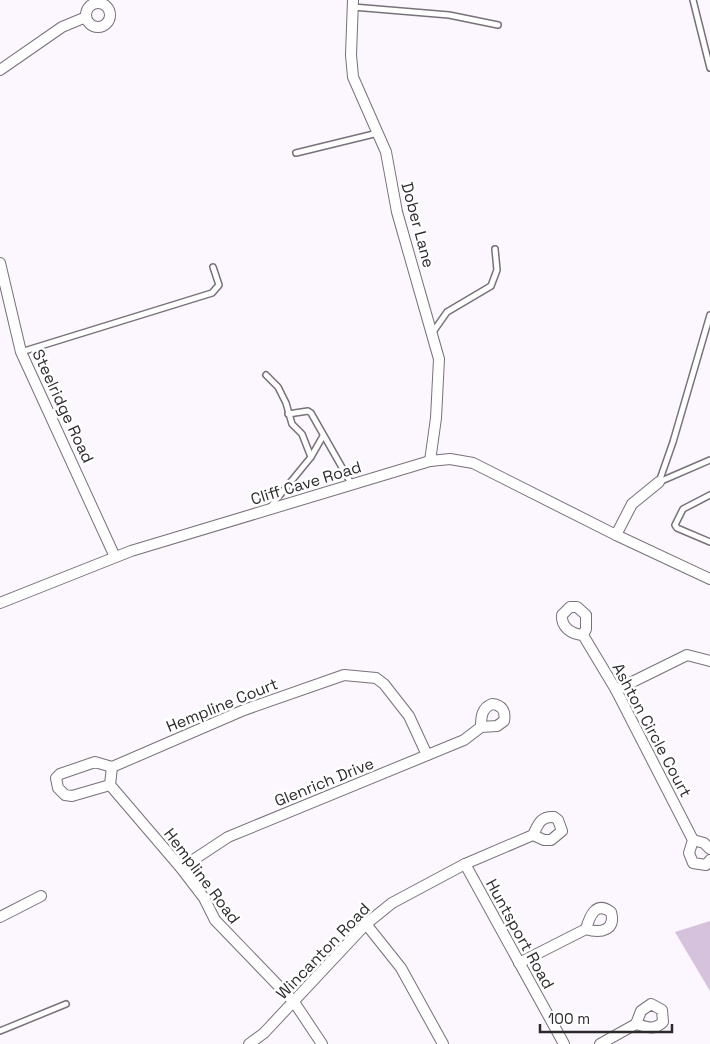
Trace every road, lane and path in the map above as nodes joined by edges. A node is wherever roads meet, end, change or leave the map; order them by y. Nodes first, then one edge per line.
1 (693, 0) edge
2 (353, 3) edge
3 (86, 17) dead end
4 (498, 25) dead end
5 (710, 68) edge
6 (0, 70) edge
7 (379, 133) junction
8 (296, 153) dead end
9 (495, 249) dead end
10 (0, 263) edge
11 (212, 267) dead end
12 (710, 316) edge
13 (433, 332) junction
14 (21, 352) junction
15 (266, 375) dead end
16 (288, 414) junction
17 (323, 436) junction
18 (312, 457) junction
19 (710, 460) edge
20 (430, 461) junction
21 (659, 482) junction
22 (352, 486) junction
23 (710, 495) edge
24 (268, 511) junction
25 (616, 535) junction
26 (710, 542) edge
27 (115, 557) junction
28 (710, 579) edge
29 (0, 604) edge
30 (582, 635) dead end
31 (710, 661) edge
32 (616, 690) junction
33 (481, 727) dead end
34 (427, 756) junction
35 (112, 767) junction
36 (110, 785) junction
37 (533, 835) dead end
38 (692, 840) junction
39 (710, 849) edge
40 (710, 860) edge
41 (465, 864) junction
42 (181, 868) junction
43 (41, 896) dead end
44 (0, 917) edge
45 (366, 924) junction
46 (586, 928) dead end
47 (520, 964) junction
48 (294, 1002) junction
49 (66, 1004) dead end
50 (636, 1024) dead end
51 (0, 1031) edge
52 (249, 1044) edge
53 (322, 1044) edge
54 (443, 1044) edge
55 (564, 1044) edge
56 (600, 1044) edge

1 - 5 lane
2 - 4 lane
2 - 7 street, Dober Lane
3 - 6 street
7 - 8 lane
7 - 13 street, Dober Lane
9 - 13 lane
10 - 14 street, Steelridge Road
11 - 14 lane
12 - 21 lane
13 - 20 street, Dober Lane
14 - 27 street, Steelridge Road
15 - 16 lane
16 - 17 lane
16 - 18 lane
17 - 18 lane
17 - 22 lane
18 - 24 lane
19 - 21 lane
20 - 22 street, Cliff Cave Road
20 - 25 street, Cliff Cave Road
21 - 25 street
22 - 24 street, Cliff Cave Road
23 - 26 lane
24 - 27 street, Cliff Cave Road
25 - 28 street, Cliff Cave Road
27 - 29 street, Cliff Cave Road
30 - 32 street, Ashton Circle Court
31 - 32 street
32 - 38 street, Ashton Circle Court
33 - 34 street, Glenrich Drive
34 - 35 street, Hempline Court
34 - 42 street, Glenrich Drive
35 - 36 street
35 - 36 street, Hempline Court
36 - 42 street, Hempline Road
37 - 41 street, Wincanton Road
38 - 39 street
38 - 40 street, Ashton Circle Court
41 - 45 street, Wincanton Road
41 - 47 street, Huntsport Road
42 - 48 street, Hempline Road
43 - 44 street
45 - 48 street, Wincanton Road
45 - 54 street
46 - 47 street
47 - 55 street, Huntsport Road
48 - 52 street, Wincanton Road
48 - 53 street, Hempline Road
49 - 51 lane
50 - 56 street

